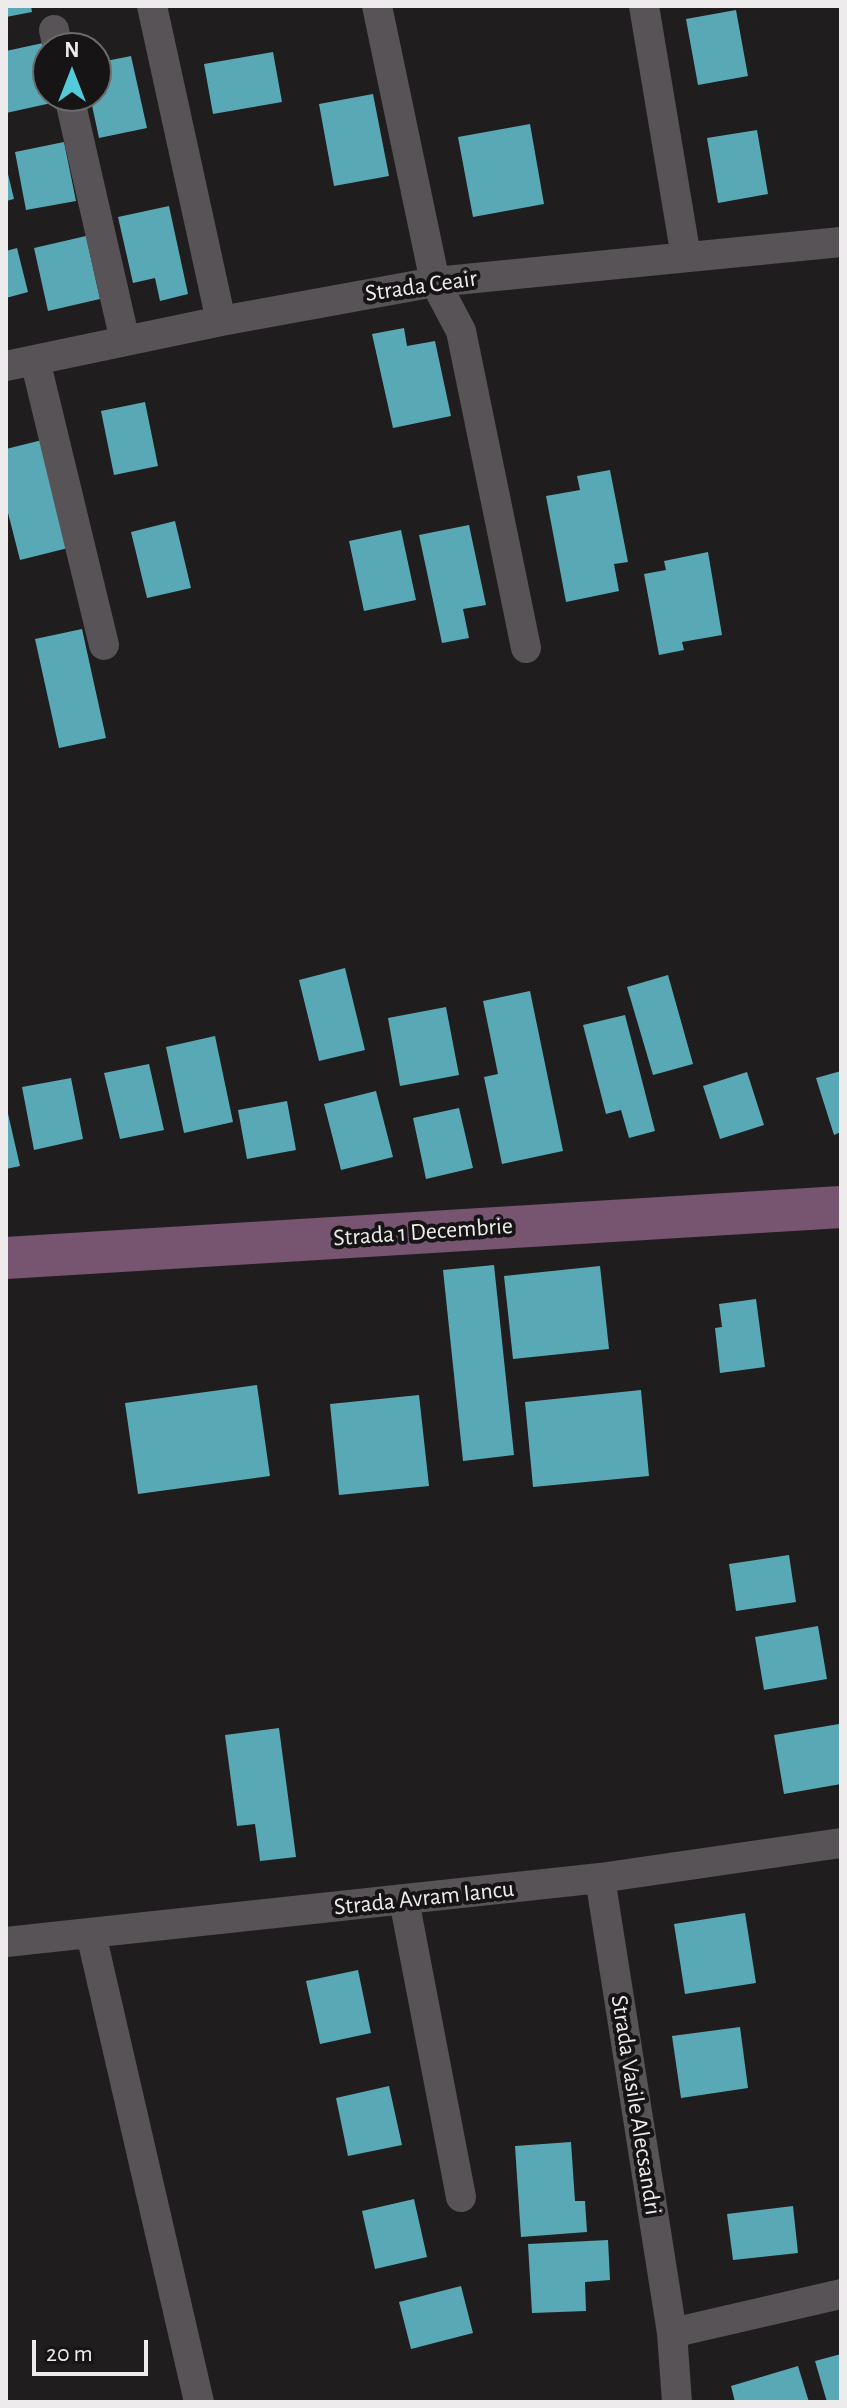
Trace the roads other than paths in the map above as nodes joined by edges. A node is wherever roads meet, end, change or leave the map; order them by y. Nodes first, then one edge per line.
1 (152, 6) edge
2 (377, 6) edge
3 (644, 6) edge
4 (73, 112) edge
5 (841, 242) edge
6 (686, 257) junction
7 (435, 282) junction
8 (221, 321) junction
9 (125, 341) junction
10 (20, 363) edge
11 (104, 645) dead end
12 (526, 648) dead end
13 (841, 1207) edge
14 (6, 1258) edge
15 (841, 1843) edge
16 (600, 1878) junction
17 (404, 1900) junction
18 (91, 1934) junction
19 (6, 1942) edge
20 (461, 2197) dead end
21 (841, 2294) edge
22 (672, 2333) junction
23 (199, 2402) edge
24 (677, 2402) edge

1 - 8 street
2 - 7 street
3 - 6 street
4 - 9 street
5 - 6 street, Strada Ceair
6 - 7 street, Strada Ceair
7 - 8 street, Strada Ceair
7 - 12 street
8 - 9 street, Strada Ceair
9 - 10 street, Strada Ceair
10 - 11 street
13 - 14 main road, Strada 1 Decembrie
15 - 16 street, Strada Avram Iancu
16 - 17 street, Strada Avram Iancu
16 - 22 street, Strada Vasile Alecsandri
17 - 18 street, Strada Avram Iancu
17 - 20 street
18 - 19 street, Strada Avram Iancu
18 - 23 street
21 - 22 street
22 - 24 street, Strada Vasile Alecsandri

